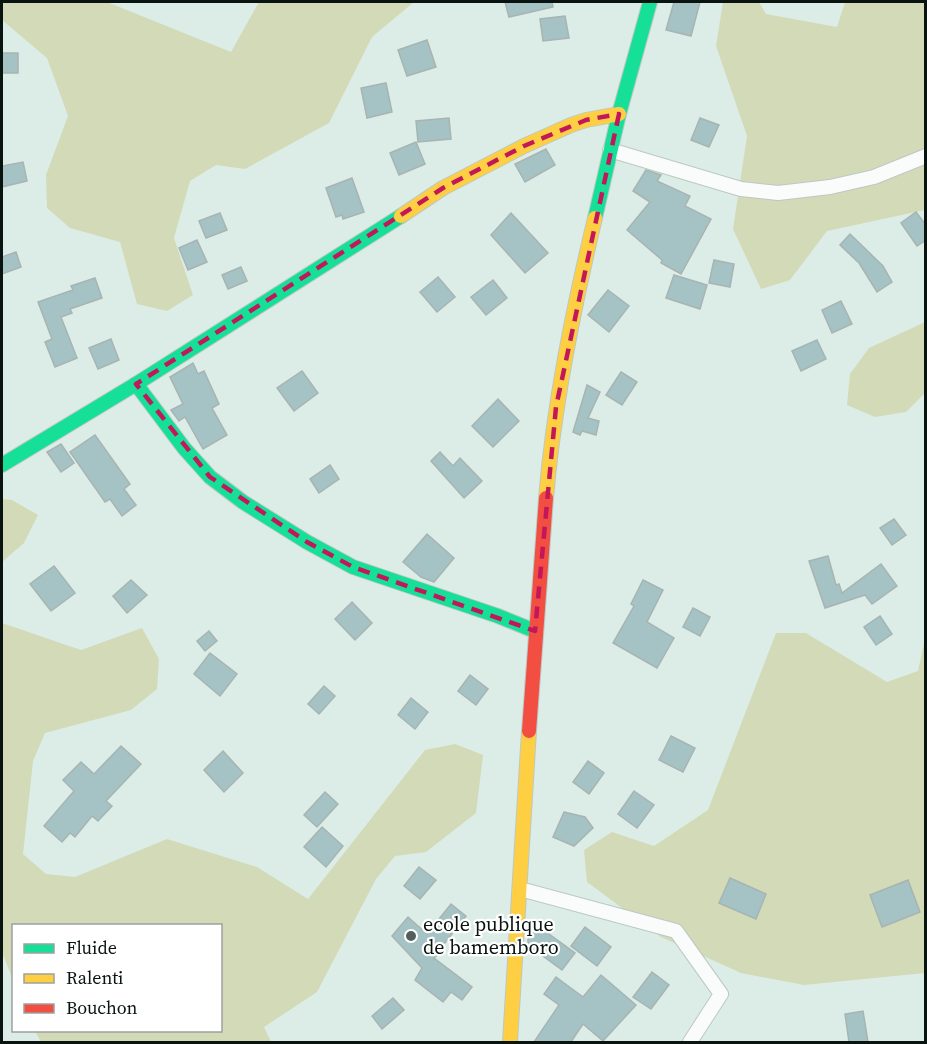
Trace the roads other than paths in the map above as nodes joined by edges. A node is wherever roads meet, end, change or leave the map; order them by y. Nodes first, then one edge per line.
1 (650, 2) edge
2 (619, 114) junction
3 (610, 150) junction
4 (926, 156) edge
5 (136, 384) junction
6 (2, 465) edge
7 (535, 631) junction
8 (520, 889) junction
9 (510, 1042) edge
10 (690, 1042) edge

1 - 2 street
2 - 3 street
2 - 5 street
3 - 4 street
3 - 7 street
5 - 6 street
5 - 7 street
7 - 8 street
8 - 9 street
8 - 10 street

